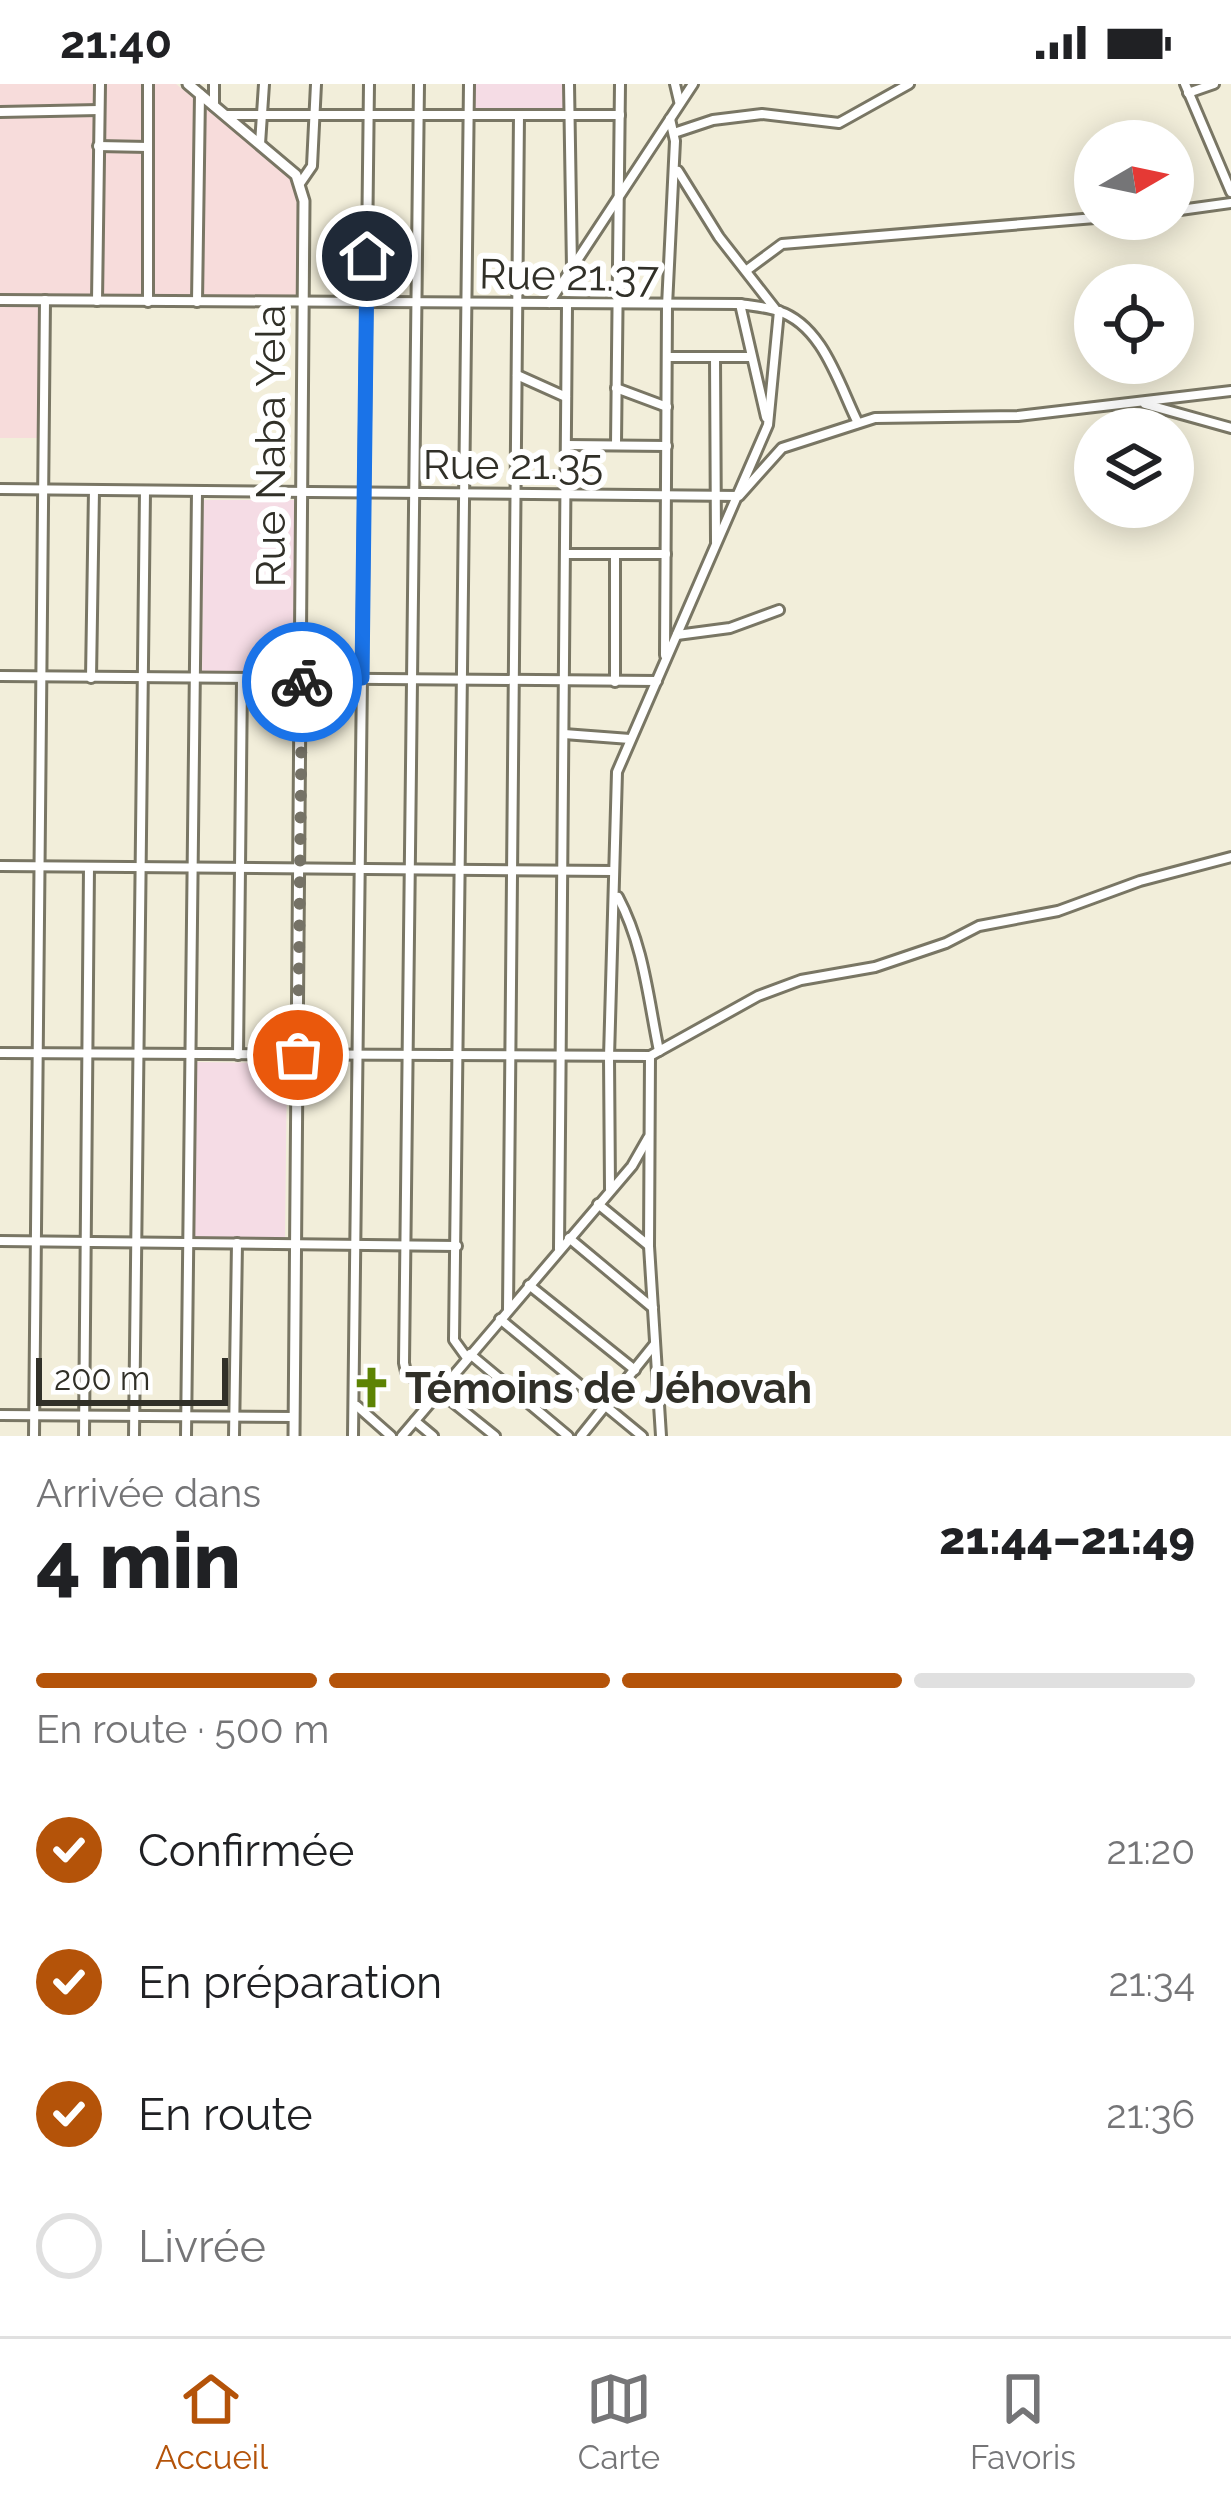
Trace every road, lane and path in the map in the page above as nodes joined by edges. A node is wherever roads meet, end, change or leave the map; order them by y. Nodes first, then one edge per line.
1 (100, 84) edge
2 (148, 84) edge
3 (188, 84) edge
4 (214, 84) edge
5 (264, 84) edge
6 (316, 84) edge
7 (369, 84) edge
8 (419, 84) edge
9 (469, 84) edge
10 (569, 84) edge
11 (620, 84) edge
12 (675, 84) edge
13 (693, 84) edge
14 (909, 84) edge
15 (1214, 84) edge
16 (1186, 88) edge
17 (200, 94) junction
18 (680, 102) junction
19 (99, 110) junction
20 (218, 111) junction
21 (0, 112) edge
22 (369, 114) junction
23 (263, 115) junction
24 (418, 115) junction
25 (469, 115) junction
26 (519, 115) junction
27 (316, 116) junction
28 (568, 116) junction
29 (620, 116) junction
30 (670, 118) junction
31 (674, 133) junction
32 (260, 144) junction
33 (98, 146) junction
34 (148, 147) junction
35 (675, 164) junction
36 (301, 182) junction
37 (1231, 192) edge
38 (619, 196) junction
39 (1231, 203) edge
40 (1194, 208) edge
41 (1074, 220) edge
42 (572, 270) junction
43 (748, 270) junction
44 (0, 300) edge
45 (45, 300) junction
46 (97, 301) junction
47 (148, 302) junction
48 (197, 302) junction
49 (303, 303) junction
50 (366, 304) junction
51 (415, 304) junction
52 (465, 304) junction
53 (517, 304) junction
54 (548, 304) junction
55 (740, 304) junction
56 (567, 306) junction
57 (617, 306) junction
58 (667, 306) junction
59 (778, 311) junction
60 (667, 357) junction
61 (715, 357) junction
62 (751, 357) junction
63 (517, 375) junction
64 (616, 388) junction
65 (1231, 391) edge
66 (566, 397) junction
67 (1138, 402) junction
68 (667, 406) junction
69 (768, 424) junction
70 (858, 424) junction
71 (1231, 428) edge
72 (566, 445) junction
73 (616, 445) junction
74 (667, 446) junction
75 (0, 489) edge
76 (43, 490) junction
77 (94, 490) junction
78 (145, 491) junction
79 (197, 492) junction
80 (515, 493) junction
81 (302, 494) junction
82 (364, 494) junction
83 (414, 494) junction
84 (464, 494) junction
85 (565, 494) junction
86 (666, 495) junction
87 (716, 496) junction
88 (739, 496) junction
89 (716, 549) junction
90 (565, 554) junction
91 (666, 554) junction
92 (615, 555) junction
93 (779, 610) dead end
94 (677, 635) junction
95 (665, 662) junction
96 (0, 676) edge
97 (41, 678) junction
98 (92, 678) junction
99 (362, 678) junction
100 (143, 679) junction
101 (193, 679) junction
102 (412, 679) junction
103 (242, 680) junction
104 (302, 680) junction
105 (462, 680) junction
106 (512, 680) junction
107 (657, 681) junction
108 (564, 682) junction
109 (615, 682) junction
110 (564, 734) junction
111 (630, 739) junction
112 (1231, 857) edge
113 (0, 866) edge
114 (40, 866) junction
115 (88, 867) junction
116 (140, 867) junction
117 (193, 868) junction
118 (239, 868) junction
119 (300, 868) junction
120 (360, 869) junction
121 (410, 869) junction
122 (461, 870) junction
123 (512, 870) junction
124 (561, 871) junction
125 (614, 871) junction
126 (615, 892) junction
127 (0, 1053) edge
128 (38, 1053) junction
129 (655, 1053) junction
130 (89, 1054) junction
131 (138, 1054) junction
132 (190, 1054) junction
133 (238, 1055) junction
134 (298, 1055) junction
135 (358, 1055) junction
136 (408, 1056) junction
137 (458, 1056) junction
138 (508, 1057) junction
139 (559, 1057) junction
140 (609, 1057) junction
141 (648, 1138) junction
142 (610, 1189) junction
143 (598, 1204) junction
144 (569, 1238) junction
145 (0, 1241) edge
146 (37, 1242) junction
147 (86, 1242) junction
148 (136, 1242) junction
149 (188, 1243) junction
150 (237, 1244) junction
151 (296, 1244) junction
152 (357, 1245) junction
153 (406, 1245) junction
154 (457, 1246) junction
155 (649, 1246) junction
156 (559, 1249) junction
157 (529, 1285) junction
158 (654, 1309) junction
159 (508, 1310) junction
160 (500, 1319) junction
161 (655, 1344) junction
162 (469, 1356) junction
163 (635, 1370) junction
164 (436, 1394) junction
165 (356, 1405) junction
166 (605, 1407) junction
167 (0, 1415) edge
168 (35, 1416) junction
169 (85, 1416) junction
170 (134, 1416) junction
171 (186, 1416) junction
172 (235, 1416) junction
173 (294, 1417) junction
174 (415, 1421) junction
175 (34, 1436) edge
176 (84, 1436) edge
177 (134, 1436) edge
178 (186, 1436) edge
179 (234, 1436) edge
180 (294, 1436) edge
181 (353, 1436) edge
182 (391, 1436) edge
183 (402, 1436) edge
184 (433, 1436) edge
185 (495, 1436) edge
186 (568, 1436) edge
187 (580, 1436) edge
188 (642, 1436) edge
189 (661, 1436) edge

1 - 19 street
2 - 34 street
3 - 17 street
4 - 20 street
5 - 23 street
6 - 27 street
7 - 22 street
8 - 24 street
9 - 25 street
10 - 28 street
11 - 29 street
12 - 18 street
13 - 18 street
14 - 31 street
15 - 16 street
16 - 37 street
17 - 20 street
17 - 48 street
18 - 30 street
19 - 21 street
19 - 33 street
20 - 23 street
20 - 32 street
22 - 24 street
22 - 27 street
22 - 50 street
23 - 27 street
23 - 32 street
24 - 25 street
24 - 51 street
25 - 26 street
25 - 52 street
26 - 28 street
26 - 53 street
27 - 36 street
28 - 29 street
28 - 42 street
29 - 38 street
30 - 31 street
30 - 38 street
31 - 35 street
32 - 36 street
33 - 34 street
33 - 46 street
34 - 47 street
35 - 43 street
35 - 58 street
36 - 49 street, Rue Naba Yela
38 - 42 street
38 - 57 street
39 - 40 street
41 - 43 street
42 - 54 street
43 - 59 street
44 - 45 street, Rue 21.37
45 - 46 street, Rue 21.37
45 - 76 street
46 - 47 street, Rue 21.37
47 - 48 street, Rue 21.37
48 - 49 street, Rue 21.37
49 - 50 street, Rue 21.37
49 - 81 street, Rue Naba Yela
50 - 51 street, Rue 21.37
50 - 82 street
51 - 52 street, Rue 21.37
51 - 83 street
52 - 53 street, Rue 21.37
52 - 84 street
53 - 54 street, Rue 21.37
53 - 63 street
54 - 56 street, Rue 21.37
55 - 58 street, Rue 21.37
55 - 59 street, Rue 21.37
55 - 62 street
56 - 57 street, Rue 21.37
56 - 66 street
57 - 58 street, Rue 21.37
57 - 64 street
58 - 60 street
59 - 69 street
59 - 70 street
60 - 61 street
60 - 68 street
61 - 62 street
61 - 87 street
62 - 69 street
63 - 66 street
63 - 80 street
64 - 68 street
64 - 73 street
65 - 67 street
66 - 72 street
67 - 70 street
67 - 71 street
68 - 74 street
69 - 88 street
70 - 88 street
72 - 73 street
72 - 85 street
73 - 74 street
74 - 86 street
75 - 76 street, Rue 21.35
76 - 77 street, Rue 21.35
76 - 97 street
77 - 78 street, Rue 21.35
77 - 98 street
78 - 79 street, Rue 21.35
78 - 100 street
79 - 81 street, Rue 21.35
79 - 101 street
80 - 84 street, Rue 21.35
80 - 85 street, Rue 21.35
80 - 106 street
81 - 82 street, Rue 21.35
81 - 104 street, Rue Naba Yela
82 - 83 street, Rue 21.35
82 - 99 street
83 - 84 street, Rue 21.35
83 - 102 street
84 - 105 street
85 - 86 street, Rue 21.35
85 - 90 street
86 - 87 street, Rue 21.35
86 - 91 street
87 - 88 street, Rue 21.35
87 - 89 street
88 - 89 street
89 - 94 street
90 - 92 street
90 - 108 street
91 - 92 street
91 - 95 street
92 - 109 street
93 - 94 street
94 - 95 street
95 - 107 street
96 - 97 street
97 - 98 street
97 - 114 street
98 - 100 street
99 - 102 street
99 - 104 street
99 - 120 street
100 - 101 street
100 - 116 street
101 - 103 street
101 - 117 street
102 - 105 street
102 - 121 street
103 - 104 street
103 - 118 street
104 - 119 street, Rue Naba Yela
105 - 106 street
105 - 122 street
106 - 108 street
106 - 123 street
107 - 109 street
107 - 111 street
108 - 109 street
108 - 110 street
110 - 111 street
110 - 124 street
111 - 125 street
112 - 129 street
113 - 114 street
114 - 115 street
114 - 128 street
115 - 116 street
115 - 130 street
116 - 117 street
116 - 131 street
117 - 118 street
117 - 132 street
118 - 119 street
118 - 133 street
119 - 120 street
119 - 134 street, Rue Naba Yela
120 - 121 street
120 - 135 street
121 - 122 street
121 - 136 street
122 - 123 street
122 - 137 street
123 - 124 street
123 - 138 street
124 - 125 street
124 - 139 street
125 - 126 street
126 - 129 street
126 - 140 street
127 - 128 street
128 - 130 street
128 - 146 street
129 - 140 street
129 - 141 street
130 - 131 street
130 - 147 street
131 - 132 street
131 - 148 street
132 - 133 street
132 - 149 street
133 - 134 street
134 - 135 street
134 - 151 street, Rue Naba Yela
135 - 136 street
135 - 152 street
136 - 137 street
136 - 153 street
137 - 138 street
137 - 154 street
138 - 139 street
138 - 159 street
139 - 140 street
139 - 156 street
140 - 142 street
141 - 142 street
141 - 155 street
142 - 143 street
143 - 144 street
143 - 155 street
144 - 156 street
144 - 158 street
145 - 146 street
146 - 147 street
146 - 168 street
147 - 148 street
147 - 169 street
148 - 149 street
148 - 170 street
149 - 150 street
149 - 171 street
150 - 151 street
150 - 172 street
151 - 152 street
151 - 173 street, Rue Naba Yela
152 - 153 street
152 - 165 street
153 - 154 street
153 - 164 street
154 - 162 street
155 - 158 street
156 - 157 street
157 - 159 street
157 - 163 street
158 - 161 street
159 - 160 street
160 - 162 street
160 - 166 street
161 - 163 street
161 - 189 street
162 - 164 street
162 - 186 street
163 - 166 street
164 - 174 street
164 - 185 street
165 - 181 street
165 - 182 street
166 - 187 street
166 - 188 street
167 - 168 street
168 - 169 street
168 - 175 street
169 - 170 street
169 - 176 street
170 - 171 street
170 - 177 street
171 - 172 street
171 - 178 street
172 - 173 street
172 - 179 street
173 - 180 street, Rue Naba Yela
174 - 183 street
174 - 184 street

